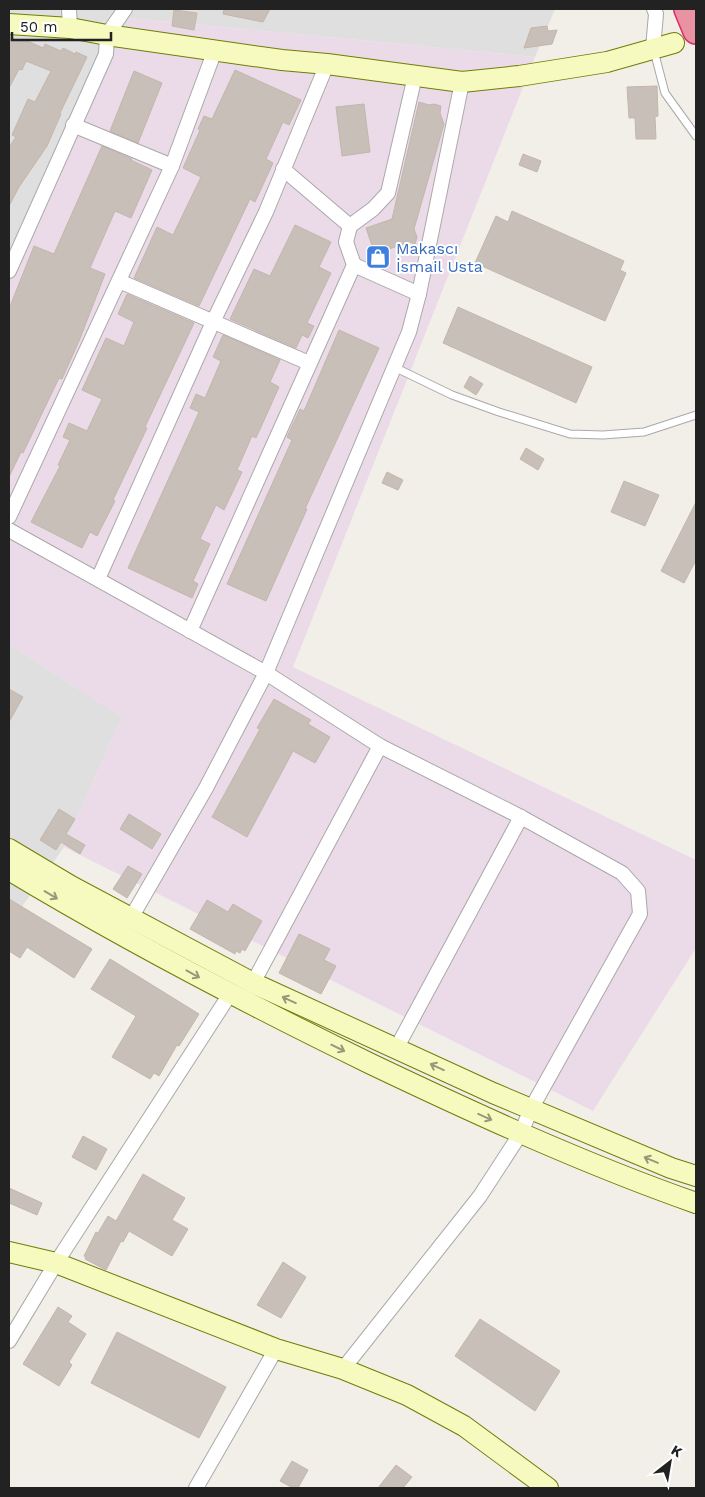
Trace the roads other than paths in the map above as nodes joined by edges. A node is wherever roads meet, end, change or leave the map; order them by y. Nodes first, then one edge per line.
1 (125, 9) edge
2 (654, 9) edge
3 (69, 18) edge
4 (9, 24) edge
5 (107, 35) junction
6 (674, 43) dead end
7 (653, 48) junction
8 (215, 50) junction
9 (327, 64) junction
10 (415, 76) junction
11 (462, 82) junction
12 (74, 125) junction
13 (696, 136) edge
14 (172, 166) junction
15 (283, 169) junction
16 (350, 226) junction
17 (354, 265) junction
18 (9, 271) edge
19 (119, 281) junction
20 (419, 294) junction
21 (213, 322) junction
22 (309, 363) junction
23 (394, 367) junction
24 (696, 415) edge
25 (9, 516) edge
26 (9, 530) edge
27 (98, 579) junction
28 (190, 631) junction
29 (266, 674) junction
30 (380, 746) junction
31 (521, 817) junction
32 (9, 848) edge
33 (9, 870) edge
34 (131, 918) junction
35 (253, 983) junction
36 (230, 994) junction
37 (396, 1049) junction
38 (531, 1109) junction
39 (521, 1133) junction
40 (696, 1176) edge
41 (696, 1203) edge
42 (9, 1252) edge
43 (56, 1263) junction
44 (9, 1341) edge
45 (276, 1349) junction
46 (343, 1369) junction
47 (196, 1488) edge
48 (548, 1488) edge

1 - 5 street
2 - 7 street
3 - 4 main road
3 - 5 main road
5 - 8 main road
5 - 12 street
6 - 7 main road
7 - 11 main road
7 - 13 lane
8 - 9 main road
8 - 14 street
9 - 10 main road
9 - 15 street
10 - 11 main road
10 - 16 street
11 - 20 street
12 - 14 street
12 - 18 street
14 - 19 street
15 - 16 street
15 - 21 street
16 - 17 street
17 - 20 street
17 - 22 street
19 - 21 street
19 - 25 street
20 - 23 street
21 - 22 street
21 - 27 street
22 - 28 street
23 - 24 lane
23 - 29 street
26 - 27 street
27 - 28 street
28 - 29 street
29 - 30 street
29 - 34 street
30 - 31 street
30 - 35 street
31 - 37 street
31 - 38 street
32 - 34 main road
33 -> 36 main road
34 - 35 main road
37 -> 35 main road
36 -> 39 main road
36 - 43 street
38 -> 37 main road
38 - 39 street
40 -> 38 main road
39 - 41 main road
39 - 46 street
42 - 43 main road
43 - 44 street
43 - 45 main road
45 - 46 main road
45 - 47 street
46 - 48 main road

